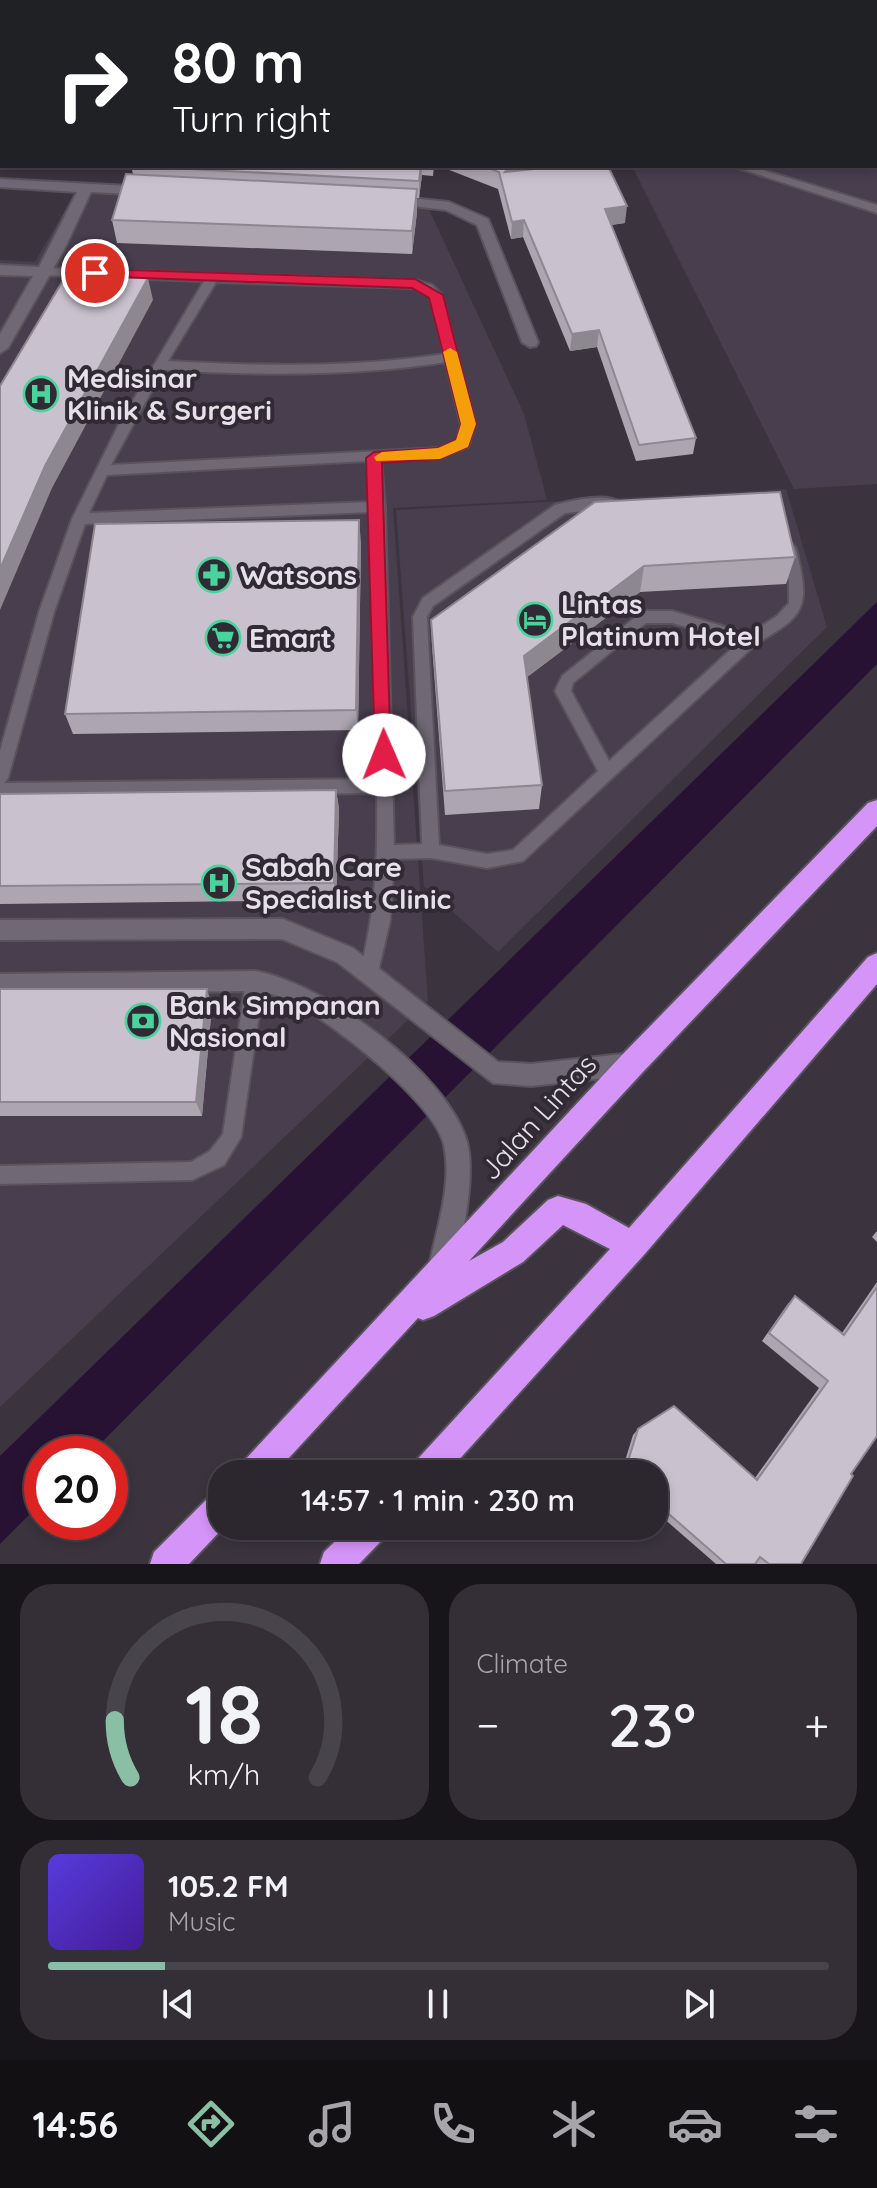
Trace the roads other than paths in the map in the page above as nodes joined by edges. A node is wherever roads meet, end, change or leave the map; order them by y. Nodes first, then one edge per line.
1 (744, 168) edge
2 (0, 183) edge
3 (85, 189) junction
4 (162, 192) edge
5 (378, 200) edge
6 (877, 209) edge
7 (0, 270) edge
8 (41, 272) junction
9 (213, 276) junction
10 (530, 342) dead end
11 (0, 348) edge
12 (451, 357) junction
13 (158, 365) junction
14 (374, 458) junction
15 (101, 470) junction
16 (636, 503) edge
17 (378, 507) junction
18 (79, 519) junction
19 (783, 527) edge
20 (751, 640) junction
21 (606, 771) junction
22 (0, 778) edge
23 (385, 786) junction
24 (0, 790) edge
25 (877, 810) edge
26 (431, 851) junction
27 (386, 852) junction
28 (0, 930) edge
29 (877, 965) edge
30 (369, 972) junction
31 (255, 981) junction
32 (0, 984) edge
33 (632, 1064) junction
34 (0, 1175) edge
35 (633, 1246) junction
36 (440, 1275) junction
37 (397, 1320) junction
38 (266, 1460) edge
39 (438, 1460) edge
40 (208, 1520) edge
41 (360, 1540) edge
42 (166, 1564) edge
43 (336, 1564) edge

1 - 6 lane
2 - 3 street
3 - 4 street
3 - 8 street
5 - 10 street
7 - 8 street
8 - 9 lane
8 - 11 street
9 - 12 lane
9 - 13 lane
12 - 13 lane
12 - 14 lane
13 - 15 lane
14 - 15 lane
14 - 17 lane
15 - 18 lane
16 - 26 lane
17 - 18 lane
17 - 23 lane
18 - 22 lane
19 - 20 lane
20 - 21 lane
20 - 21 lane
21 - 26 lane
23 - 24 lane
23 - 27 lane
25 - 33 highway, Jalan Lintas
26 - 27 lane
27 - 30 lane
28 - 30 street
29 - 35 highway
30 - 33 street
31 - 32 street
31 - 34 lane
31 - 36 street
33 - 36 highway, Jalan Lintas
35 - 37 highway
35 - 39 highway
36 - 37 highway, Jalan Lintas
37 - 38 highway, Jalan Lintas
40 - 42 highway
41 - 43 highway

